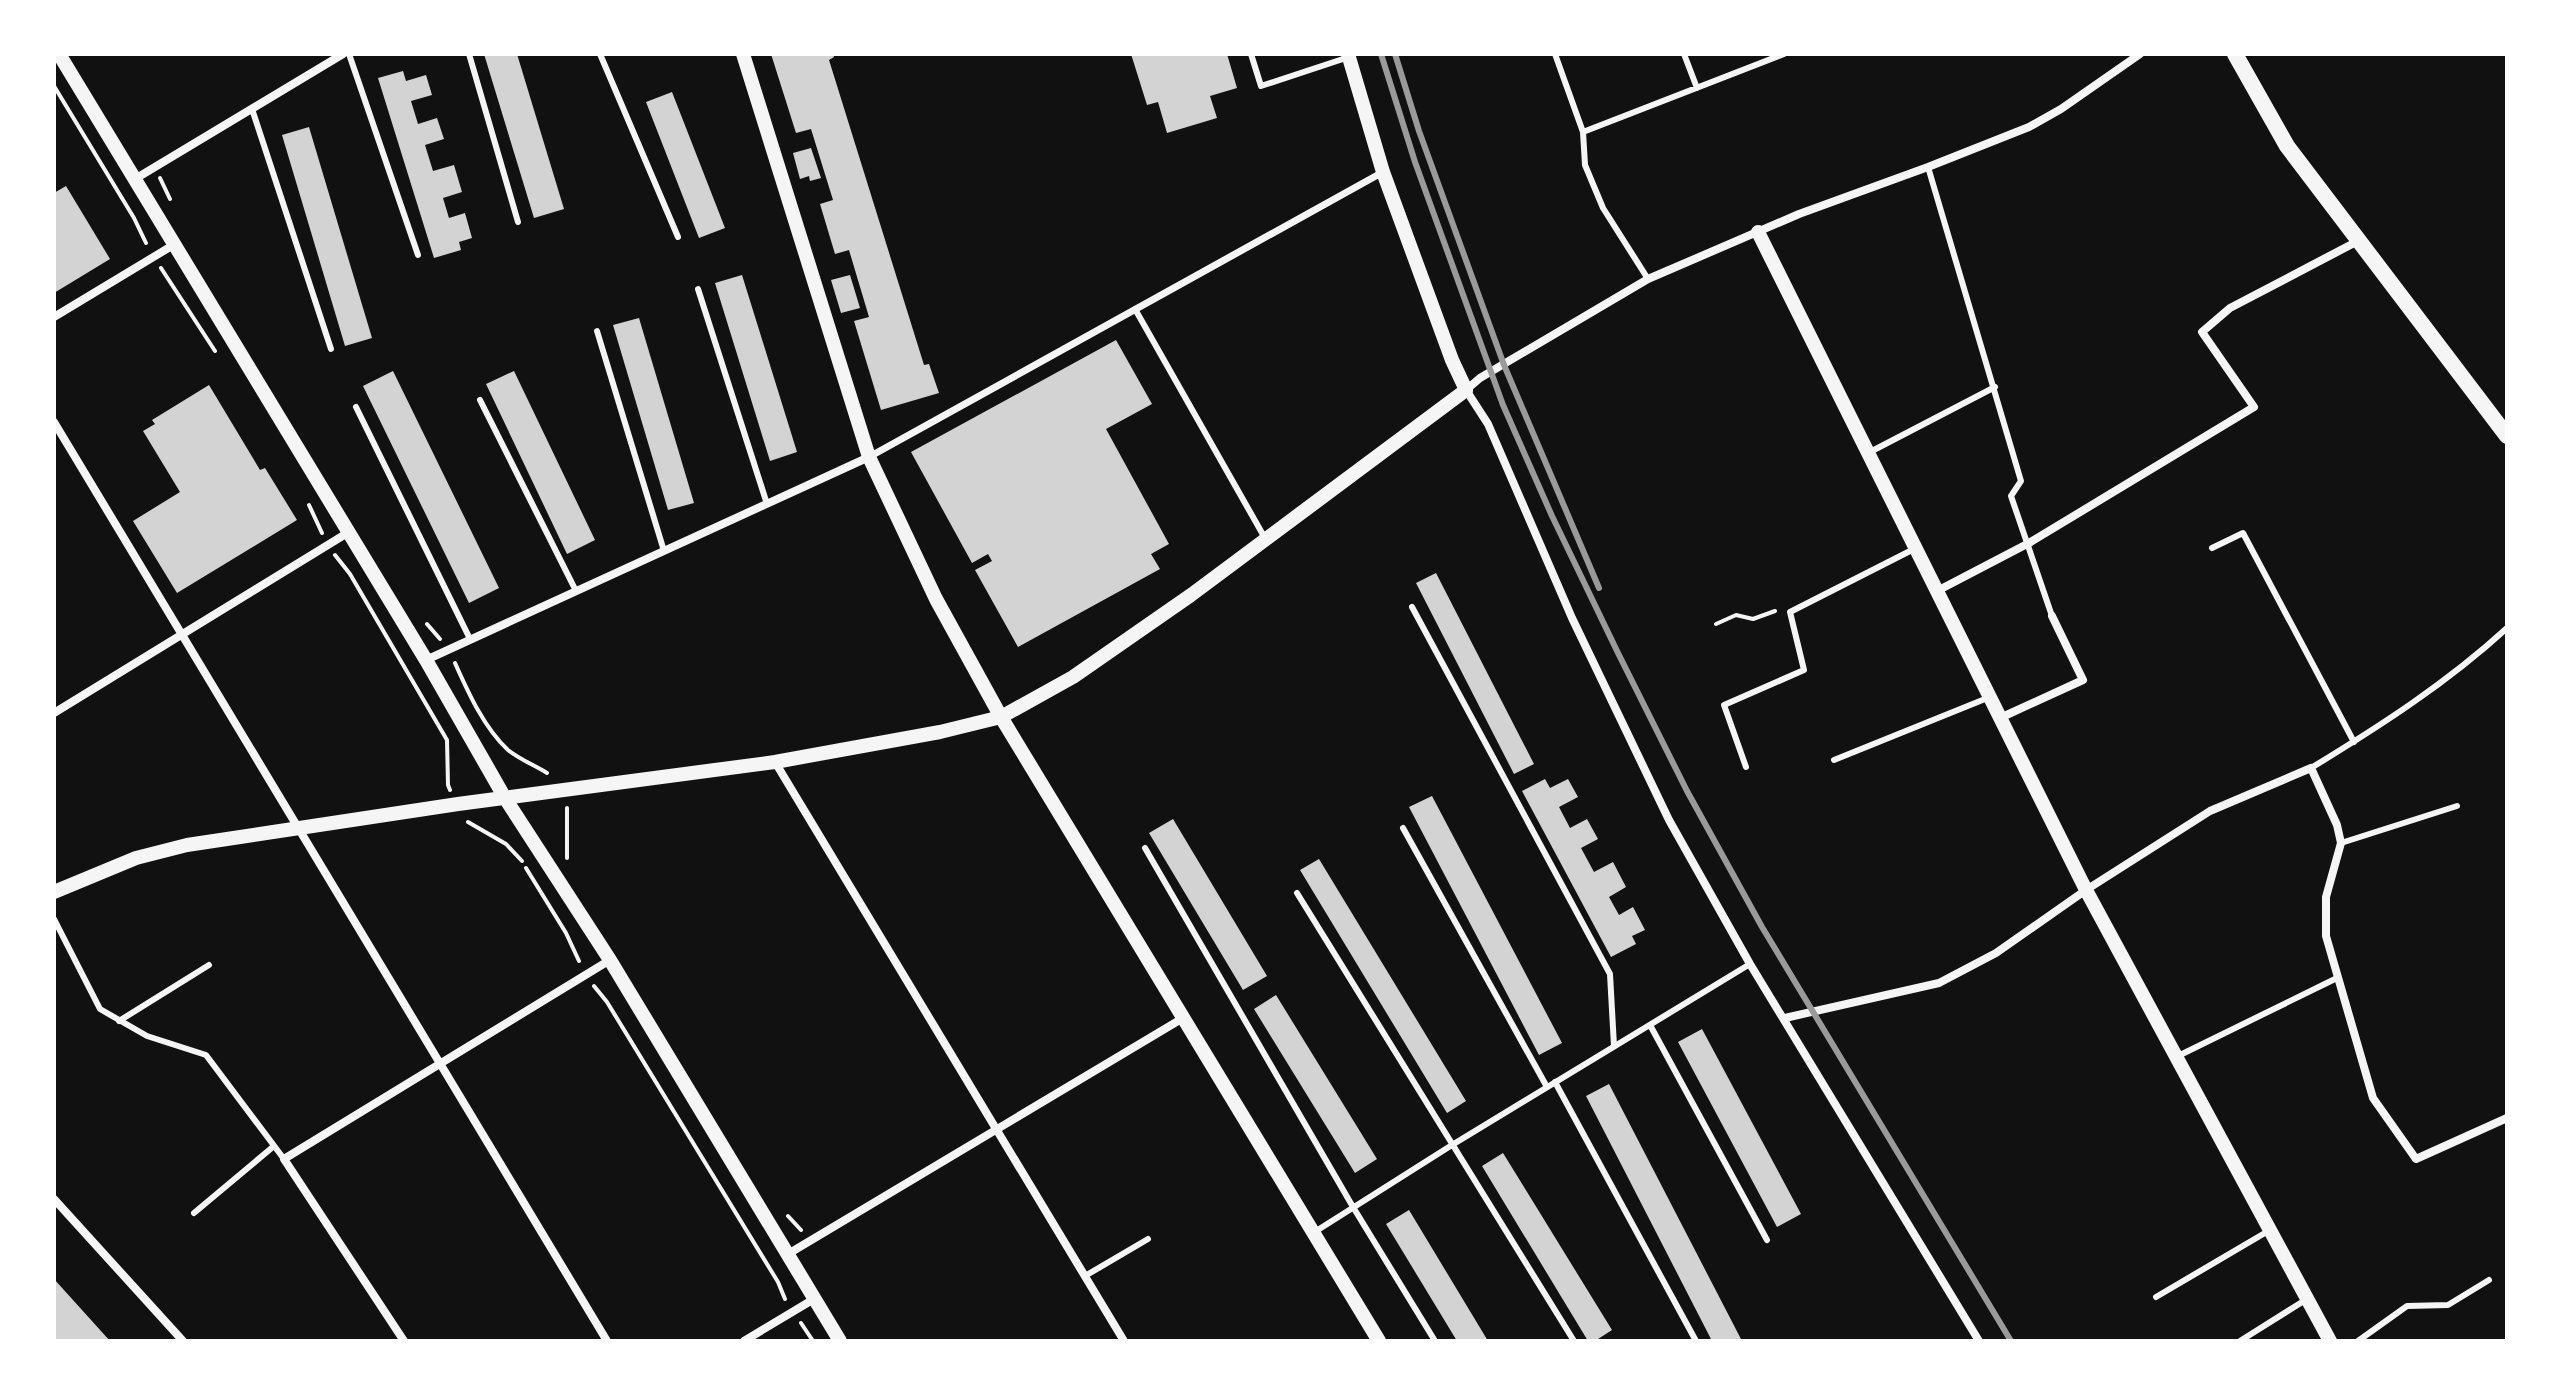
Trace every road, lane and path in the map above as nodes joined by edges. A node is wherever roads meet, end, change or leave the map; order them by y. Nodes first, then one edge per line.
1 (59, 54) edge
2 (346, 54) edge
3 (469, 54) edge
4 (600, 54) edge
5 (743, 54) edge
6 (1251, 54) edge
7 (1555, 54) edge
8 (1684, 54) edge
9 (1784, 54) edge
10 (2140, 54) edge
11 (2235, 54) edge
12 (1348, 56) edge
13 (54, 86) edge
14 (1697, 88) junction
15 (252, 109) junction
16 (1583, 132) junction
17 (1928, 167) junction
18 (1383, 172) junction
19 (135, 179) junction
20 (518, 222) dead end
21 (1758, 232) junction
22 (678, 237) dead end
23 (144, 240) dead end
24 (2358, 241) junction
25 (175, 244) junction
26 (418, 255) dead end
27 (162, 269) dead end
28 (1648, 279) junction
29 (698, 289) dead end
30 (1135, 309) junction
31 (54, 317) edge
32 (597, 331) dead end
33 (331, 349) dead end
34 (222, 362) dead end
35 (1995, 387) junction
36 (1466, 390) junction
37 (480, 400) dead end
38 (356, 407) dead end
39 (54, 422) edge
40 (2507, 436) edge
41 (1868, 453) junction
42 (869, 457) junction
43 (301, 493) dead end
44 (767, 504) junction
45 (320, 530) dead end
46 (349, 532) junction
47 (1266, 540) junction
48 (2029, 543) junction
49 (1915, 548) junction
50 (2212, 548) dead end
51 (664, 551) junction
52 (336, 556) dead end
53 (576, 591) junction
54 (1937, 591) junction
55 (1412, 607) dead end
56 (1790, 612) junction
57 (2052, 616) joint
58 (1716, 624) dead end
59 (2507, 628) edge
60 (183, 634) junction
61 (470, 639) junction
62 (426, 660) junction
63 (455, 663) dead end
64 (1990, 697) junction
65 (54, 713) edge
66 (1001, 717) junction
67 (2000, 718) junction
68 (2354, 742) junction
69 (1834, 760) dead end
70 (775, 762) junction
71 (1746, 767) dead end
72 (2311, 768) junction
73 (548, 773) dead end
74 (448, 785) dead end
75 (505, 798) junction
76 (2457, 806) dead end
77 (467, 821) dead end
78 (1403, 828) dead end
79 (298, 829) junction
80 (2341, 843) junction
81 (1145, 848) dead end
82 (2086, 890) junction
83 (54, 892) edge
84 (1297, 893) dead end
85 (54, 919) edge
86 (610, 960) junction
87 (579, 961) dead end
88 (1750, 964) junction
89 (209, 965) dead end
90 (2337, 978) junction
91 (596, 988) dead end
92 (1183, 1018) junction
93 (1785, 1018) junction
94 (119, 1021) junction
95 (1650, 1025) junction
96 (1614, 1046) junction
97 (2176, 1057) junction
98 (440, 1064) junction
99 (1555, 1082) junction
100 (1547, 1087) junction
101 (2507, 1118) edge
102 (997, 1130) junction
103 (1452, 1145) junction
104 (274, 1146) junction
105 (284, 1159) junction
106 (54, 1199) edge
107 (1353, 1207) junction
108 (194, 1213) dead end
109 (2270, 1230) junction
110 (1313, 1233) junction
111 (1148, 1239) dead end
112 (1767, 1240) dead end
113 (788, 1254) junction
114 (1085, 1276) junction
115 (2489, 1280) dead end
116 (2156, 1297) dead end
117 (785, 1298) dead end
118 (814, 1299) junction
119 (2307, 1299) junction
120 (801, 1324) dead end
121 (183, 1341) edge
122 (404, 1341) edge
123 (607, 1341) edge
124 (744, 1341) edge
125 (813, 1341) edge
126 (840, 1341) edge
127 (1124, 1341) edge
128 (1379, 1341) edge
129 (1435, 1341) edge
130 (1574, 1341) edge
131 (1696, 1341) edge
132 (1979, 1341) edge
133 (2240, 1341) edge
134 (2330, 1341) edge
135 (2358, 1341) edge

1 - 19 street
2 - 15 street
2 - 26 lane
3 - 20 lane
4 - 22 lane
5 - 42 street
6 - 12 lane
7 - 16 lane
8 - 14 lane
9 - 14 lane
10 - 17 street
11 - 24 main road
12 - 18 street
13 - 23 path
14 - 16 lane
15 - 19 street
15 - 33 lane
16 - 28 lane
17 - 21 street
17 - 35 lane
18 - 30 street
18 - 36 street
19 - 25 street
21 - 28 street
21 - 41 street
24 - 40 main road
24 - 48 street
25 - 31 street
25 - 46 street
27 - 34 path
28 - 36 street
29 - 44 lane
30 - 42 street
30 - 47 lane
32 - 51 lane
35 - 41 lane
35 - 48 lane
36 - 47 street
36 - 88 street
37 - 53 lane
38 - 61 lane
39 - 60 street
41 - 49 street
42 - 44 street
42 - 66 street
43 - 45 path
44 - 51 street
46 - 60 street
46 - 62 street
47 - 66 street
48 - 54 street
48 - 57 lane
49 - 54 street
49 - 56 lane
50 - 68 lane
51 - 53 street
52 - 74 path
53 - 61 street
54 - 64 street
55 - 96 lane
56 - 58 path
56 - 71 lane
57 - 67 street
59 - 68 lane
60 - 65 street
60 - 79 street
61 - 62 street
62 - 75 street
63 - 73 path
64 - 67 street
64 - 69 lane
66 - 70 street
66 - 92 street
67 - 82 street
68 - 72 lane
70 - 75 street
70 - 102 street
72 - 80 street
72 - 82 street
75 - 79 street
75 - 86 street
76 - 80 lane
77 - 87 path
78 - 100 lane
79 - 83 street
79 - 98 street
80 - 90 street
81 - 107 lane
82 - 93 street
82 - 97 street
84 - 103 lane
85 - 94 lane
86 - 98 street
86 - 113 street
88 - 93 street
88 - 95 lane
89 - 94 lane
90 - 97 lane
90 - 101 street
91 - 117 path
92 - 102 street
92 - 110 street
93 - 132 street
94 - 104 lane
95 - 96 lane
95 - 112 lane
96 - 99 lane
97 - 109 street
98 - 105 street
98 - 123 street
99 - 100 lane
99 - 131 lane
100 - 103 lane
102 - 113 street
102 - 114 street
103 - 107 lane
103 - 130 lane
104 - 105 lane
104 - 108 lane
105 - 122 street
106 - 121 street
107 - 110 lane
107 - 129 lane
109 - 116 lane
109 - 119 street
110 - 128 street
111 - 114 lane
113 - 118 street
114 - 127 street
115 - 135 lane
118 - 124 street
118 - 126 street
119 - 133 lane
119 - 134 street
120 - 125 path

